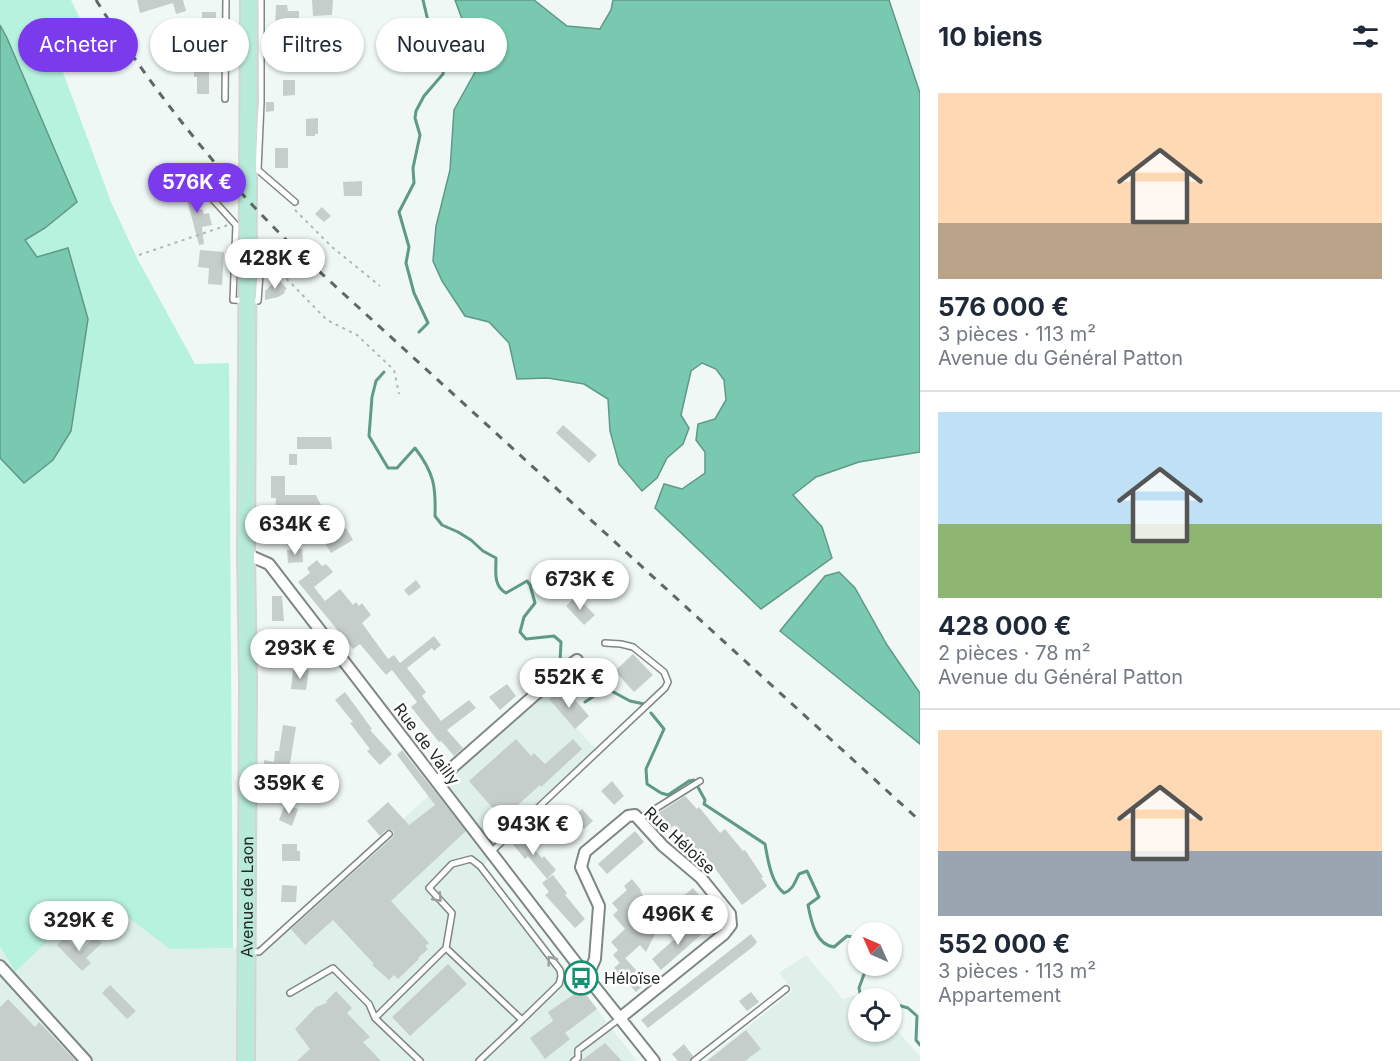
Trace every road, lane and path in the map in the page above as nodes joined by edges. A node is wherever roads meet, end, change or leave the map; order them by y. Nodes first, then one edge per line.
1 (226, 0) edge
2 (249, 0) edge
3 (261, 0) edge
4 (225, 99) dead end
5 (255, 103) junction
6 (198, 183) dead end
7 (294, 202) joint
8 (227, 225) dead end
9 (139, 255) dead end
10 (261, 261) joint
11 (380, 286) dead end
12 (249, 302) junction
13 (399, 394) dead end
14 (246, 554) junction
15 (605, 642) dead end
16 (577, 660) dead end
17 (436, 781) junction
18 (700, 781) dead end
19 (639, 819) junction
20 (389, 834) dead end
21 (491, 852) junction
22 (446, 948) junction
23 (247, 951) junction
24 (0, 966) edge
25 (586, 977) junction
26 (786, 988) dead end
27 (290, 993) dead end
28 (375, 1018) junction
29 (620, 1018) junction
30 (522, 1020) junction
31 (86, 1061) edge
32 (246, 1061) edge
33 (420, 1061) edge
34 (479, 1061) edge
35 (574, 1061) edge
36 (654, 1061) edge
37 (694, 1061) edge

1 - 4 lane
2 - 5 main road, Avenue de Laon
3 - 5 lane
5 - 7 lane
5 - 12 main road, Avenue de Laon
6 - 12 lane
7 - 11 path
8 - 9 path
10 - 12 lane
10 - 13 path
12 - 14 main road, Avenue de Laon
14 - 17 street, Rue de Vailly
14 - 23 main road, Avenue de Laon
15 - 21 lane
16 - 17 street
17 - 21 street, Rue de Vailly
18 - 19 lane
19 - 25 street, Rue Héloïse
19 - 29 street, Rue Héloïse
20 - 23 lane
21 - 25 street, Rue de Vailly
22 - 28 lane
22 - 30 lane
30 -> 22 lane
23 - 32 main road, Avenue de Laon
24 - 31 street
25 - 29 street, Rue de Vailly
26 - 37 lane
27 - 28 lane
28 - 33 lane
29 - 35 lane
29 - 36 street, Rue de Vailly
30 - 34 lane

